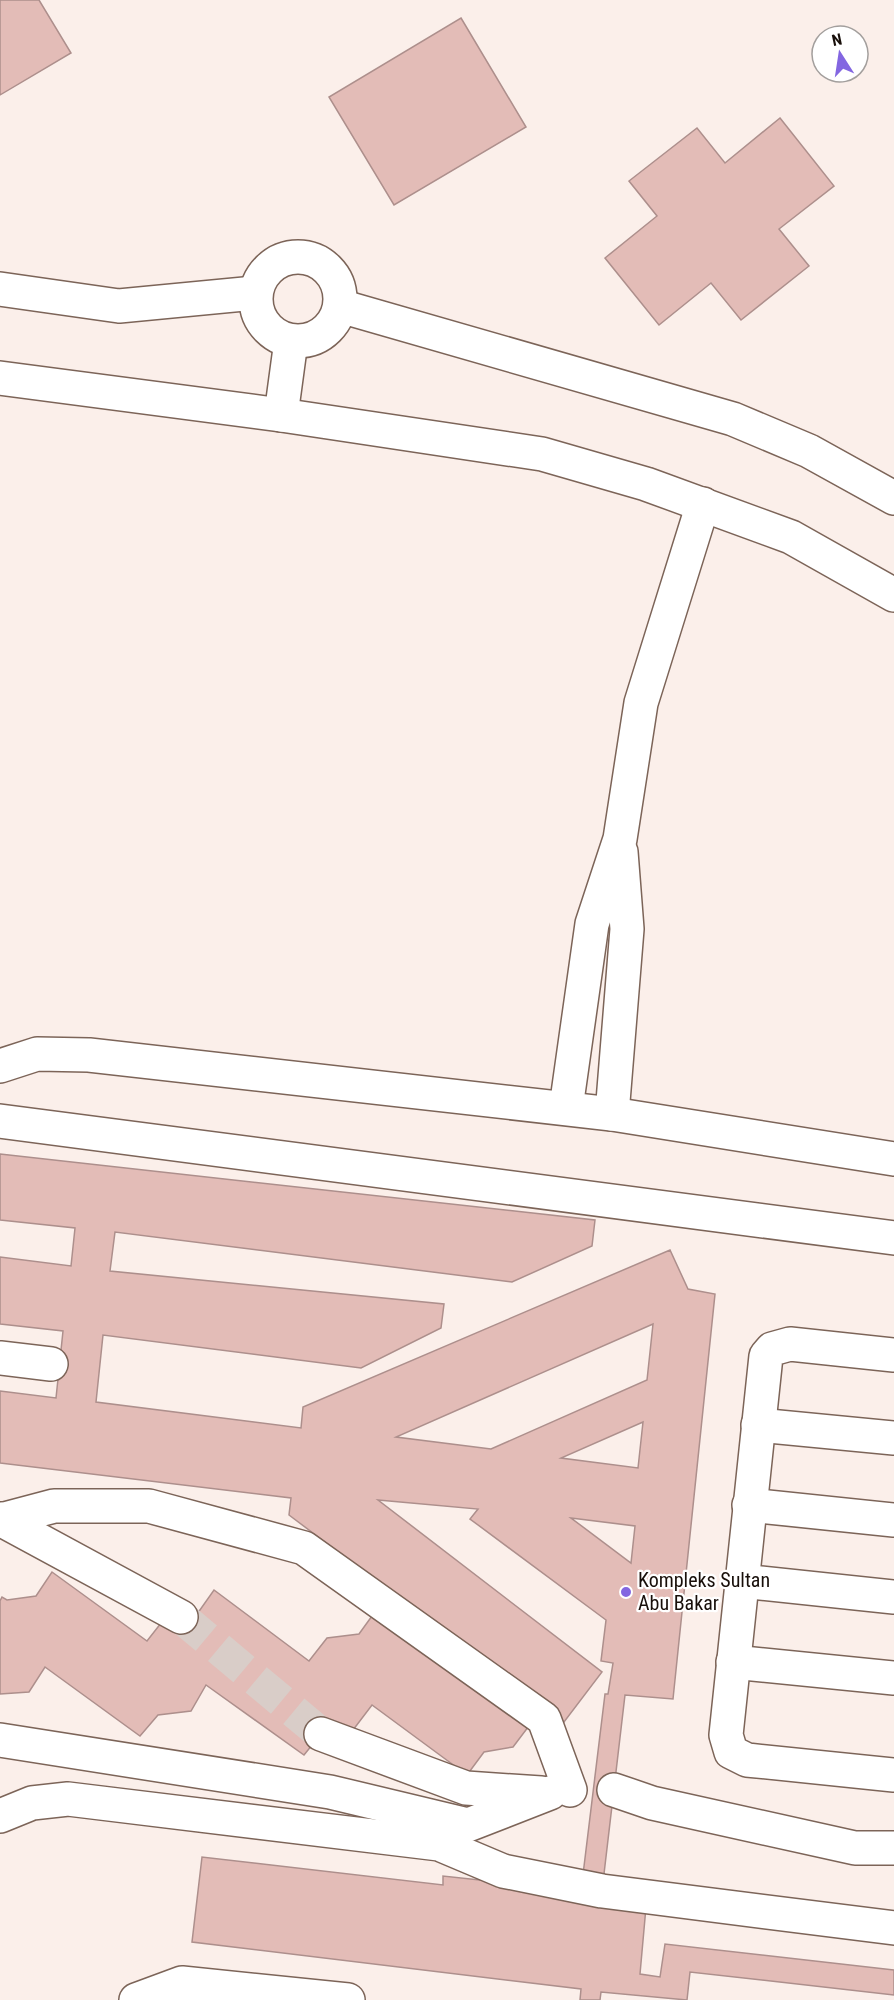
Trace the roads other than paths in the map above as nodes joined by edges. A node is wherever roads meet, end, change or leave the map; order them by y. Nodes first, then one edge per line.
1 (0, 289) edge
2 (255, 293) junction
3 (340, 306) junction
4 (291, 341) junction
5 (0, 378) edge
6 (281, 415) junction
7 (894, 498) edge
8 (703, 504) junction
9 (894, 595) edge
10 (620, 839) junction
11 (0, 1066) edge
12 (566, 1108) junction
13 (612, 1114) junction
14 (0, 1121) edge
15 (894, 1159) edge
16 (894, 1238) edge
17 (894, 1355) edge
18 (0, 1358) edge
19 (51, 1364) dead end
20 (758, 1425) junction
21 (894, 1438) edge
22 (749, 1505) junction
23 (3, 1519) edge
24 (894, 1520) edge
25 (741, 1581) junction
26 (894, 1597) edge
27 (180, 1617) tunnel mouth
28 (733, 1662) junction
29 (894, 1678) edge
30 (321, 1734) tunnel mouth
31 (0, 1740) edge
32 (894, 1775) edge
33 (582, 1790) junction
34 (0, 1816) edge
35 (894, 1848) edge
36 (894, 1928) edge
37 (136, 2000) edge
38 (348, 2000) edge

1 - 2 street
2 - 3 street
2 - 4 street
3 - 4 street
3 - 7 street
4 - 6 street
5 - 6 street
6 - 8 street
8 - 9 street
8 - 10 street
10 - 12 street
10 - 13 street
11 - 12 street
12 - 13 street
13 - 15 street
14 - 16 street
17 - 20 street
18 - 19 street
20 - 21 street
20 - 22 street
22 - 24 street
22 - 25 street
23 - 27 street
23 - 33 street
25 - 26 street
25 - 28 street
28 - 29 street
28 - 32 street
30 - 33 street
31 - 33 street
33 - 35 street
34 - 36 street
37 - 38 street

